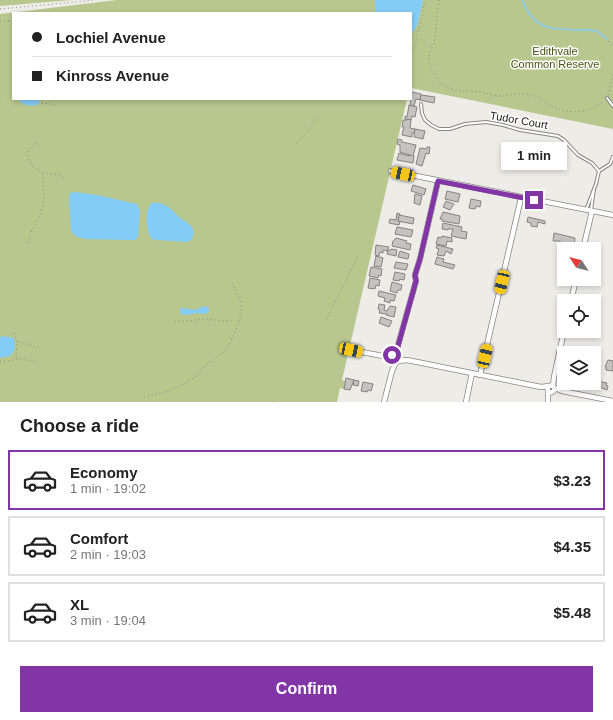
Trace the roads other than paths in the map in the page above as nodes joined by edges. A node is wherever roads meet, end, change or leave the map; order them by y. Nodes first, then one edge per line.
1 (607, 98) road end
2 (421, 104) dead end
3 (613, 106) edge
4 (613, 157) edge
5 (391, 171) dead end
6 (599, 171) junction
7 (438, 181) junction
8 (594, 188) junction
9 (521, 198) junction
10 (590, 210) junction
11 (613, 215) edge
12 (584, 242) edge
13 (562, 338) edge
14 (351, 350) dead end
15 (395, 358) junction
16 (472, 373) junction
17 (480, 375) junction
18 (551, 389) junction
19 (548, 400) edge
20 (613, 401) edge
21 (384, 402) edge
22 (466, 402) edge

1 - 3 lane
2 - 6 lane, Tudor Court
4 - 6 lane
5 - 7 street
6 - 8 lane
7 - 9 street
7 - 15 street
8 - 10 lane
8 - 10 lane
9 - 10 street
9 - 17 street
10 - 11 street
10 - 12 street
13 - 18 street
14 - 15 street
15 - 16 street
15 - 21 street
16 - 17 street
16 - 22 street
17 - 18 street
18 - 19 street
18 - 20 street

